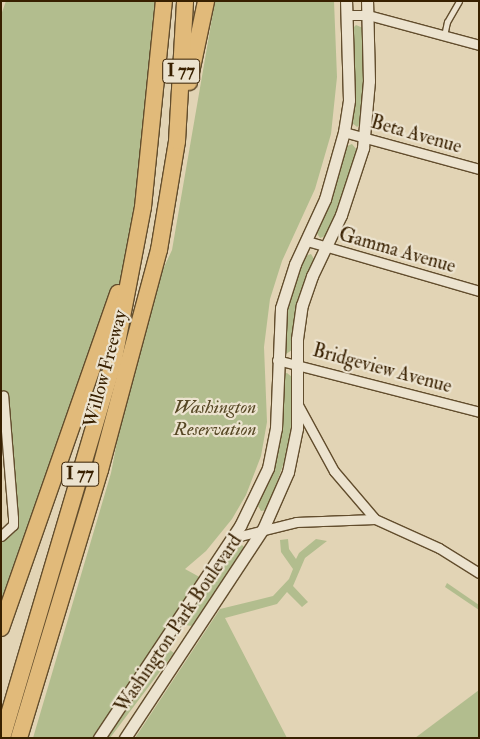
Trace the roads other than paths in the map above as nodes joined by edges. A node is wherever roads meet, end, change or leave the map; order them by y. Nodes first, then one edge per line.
1 (157, 1) edge
2 (164, 1) edge
3 (185, 1) edge
4 (206, 1) edge
5 (346, 1) edge
6 (367, 1) edge
7 (459, 1) edge
8 (347, 15) junction
9 (368, 15) junction
10 (444, 36) junction
11 (479, 45) edge
12 (160, 56) junction
13 (344, 132) junction
14 (364, 137) junction
15 (177, 141) junction
16 (479, 169) edge
17 (143, 207) junction
18 (307, 241) junction
19 (326, 248) junction
20 (479, 291) edge
21 (277, 360) junction
22 (298, 363) junction
23 (3, 395) dead end
24 (298, 405) junction
25 (479, 412) edge
26 (376, 519) junction
27 (263, 529) junction
28 (1, 536) edge
29 (232, 538) junction
30 (479, 573) edge
31 (1, 628) edge
32 (2, 738) edge
33 (19, 738) edge
34 (99, 738) edge
35 (125, 738) edge

1 - 12 highway
2 - 12 highway, Willow Freeway / I 77
3 - 15 highway, Willow Freeway / I 77
4 - 15 highway
5 - 8 street, Washington Park Boulevard
6 - 9 street, Washington Park Boulevard
7 - 10 lane
8 - 9 street
8 - 13 street, Washington Park Boulevard
9 - 10 street
9 - 14 street, Washington Park Boulevard
10 - 11 street
12 - 17 highway, Willow Freeway / I 77
13 - 14 street, Beta Avenue
13 - 18 street, Washington Park Boulevard
14 - 16 street, Beta Avenue
14 - 19 street, Washington Park Boulevard
15 - 33 highway, Willow Freeway / I 77
17 - 31 highway
17 - 32 highway, Willow Freeway / I 77
18 - 19 street, Gamma Avenue
18 - 21 street, Washington Park Boulevard
19 - 20 street, Gamma Avenue
19 - 22 street, Washington Park Boulevard
21 - 22 street, Bridgeview Avenue
21 - 29 street, Washington Park Boulevard
22 - 24 street, Washington Park Boulevard
22 - 25 street, Bridgeview Avenue
23 - 28 street
24 - 26 street, Washington Park Boulevard
24 - 27 street, Washington Park Boulevard
26 - 27 street, Washington Park Boulevard
26 - 30 street, Washington Park Boulevard
27 - 29 street, Washington Park Boulevard
27 - 35 street, Washington Park Boulevard
29 - 34 street, Washington Park Boulevard

